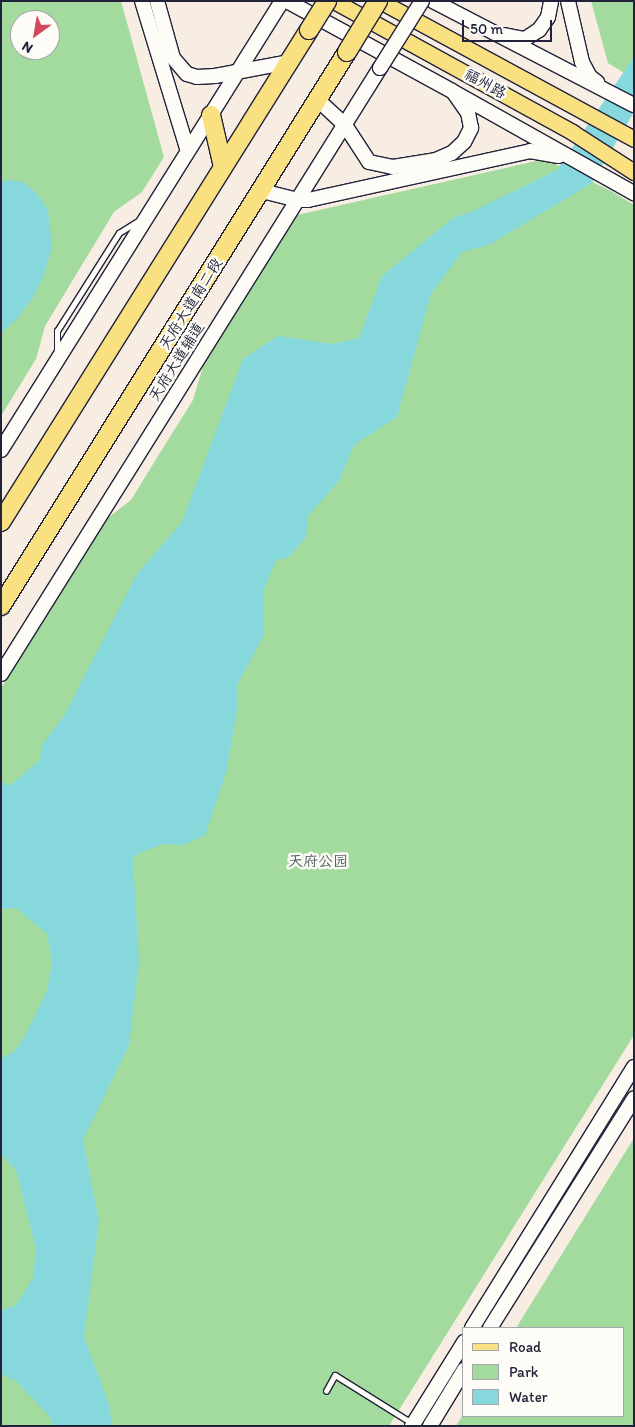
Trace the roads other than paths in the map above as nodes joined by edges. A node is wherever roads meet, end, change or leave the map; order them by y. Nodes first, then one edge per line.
1 (142, 1) edge
2 (157, 1) edge
3 (327, 1) edge
4 (334, 1) edge
5 (379, 1) edge
6 (422, 1) edge
7 (433, 1) edge
8 (551, 1) edge
9 (568, 1) edge
10 (282, 4) edge
11 (491, 33) junction
12 (289, 62) junction
13 (238, 71) junction
14 (452, 91) junction
15 (616, 95) junction
16 (318, 100) junction
17 (634, 105) edge
18 (211, 115) junction
19 (345, 125) junction
20 (634, 139) edge
21 (188, 151) junction
22 (579, 161) junction
23 (223, 167) junction
24 (634, 172) edge
25 (262, 191) junction
26 (634, 193) edge
27 (298, 200) junction
28 (1, 450) edge
29 (1, 522) edge
30 (1, 606) edge
31 (1, 674) edge
32 (634, 1067) edge
33 (634, 1098) edge
34 (473, 1327) edge
35 (491, 1327) edge
36 (462, 1345) edge
37 (462, 1373) edge
38 (326, 1391) dead end
39 (413, 1425) edge
40 (430, 1426) edge

1 - 21 street
2 - 13 street
3 - 12 highway, bridge
4 - 24 main road, 福州路
5 - 16 highway, 天府大道南二段, bridge
5 - 20 main road, 福州路
6 - 19 street, 天府大道辅道, bridge
7 - 11 street
8 - 11 street
9 - 15 street
10 - 13 street
10 - 14 street
11 - 15 street
12 - 13 street
12 - 23 highway
13 - 18 street
14 - 19 street
14 - 22 street
15 - 17 street
16 - 19 street
16 - 25 highway, 天府大道南二段
18 - 21 street
18 - 23 highway
19 - 27 street, 天府大道辅道
21 - 28 street
22 - 26 street
22 - 27 street
23 - 29 highway
25 - 27 street
25 - 30 highway, 天府大道南二段
27 - 31 street, 天府大道辅道
32 - 34 street
33 - 35 street
36 - 39 street
37 - 40 street
38 - 39 lane

